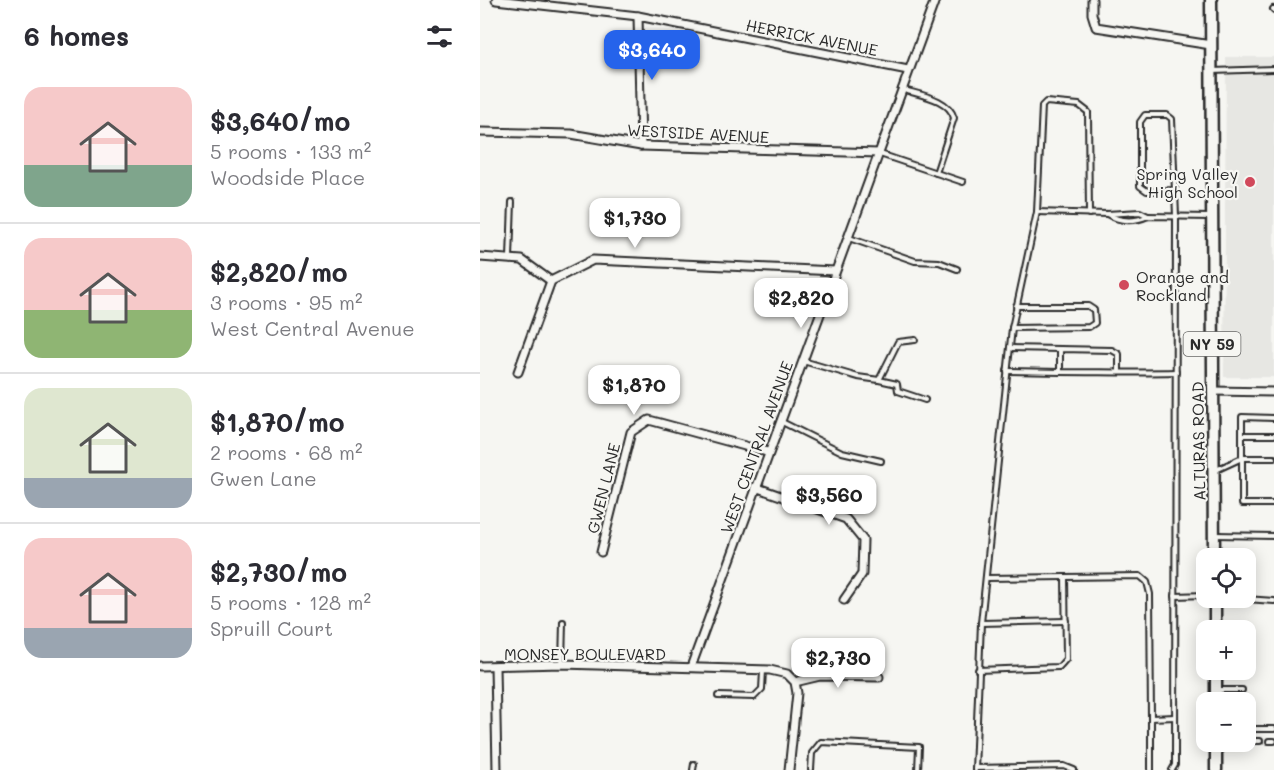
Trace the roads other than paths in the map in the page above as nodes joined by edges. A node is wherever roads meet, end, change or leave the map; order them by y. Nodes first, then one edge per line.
1 (496, 0) edge
2 (935, 0) edge
3 (1092, 0) edge
4 (1211, 0) edge
5 (638, 16) junction
6 (1211, 45) junction
7 (1274, 69) edge
8 (908, 70) junction
9 (1211, 71) junction
10 (901, 89) junction
11 (480, 132) edge
12 (641, 146) junction
13 (879, 153) junction
14 (936, 173) junction
15 (963, 182) dead end
16 (1174, 190) junction
17 (512, 202) dead end
18 (1037, 212) junction
19 (1089, 214) junction
20 (1107, 214) junction
21 (1148, 216) junction
22 (1176, 216) junction
23 (1211, 217) junction
24 (848, 237) junction
25 (480, 257) edge
26 (510, 259) junction
27 (957, 269) dead end
28 (836, 271) junction
29 (550, 281) junction
30 (1016, 306) junction
31 (1012, 328) junction
32 (915, 340) dead end
33 (1010, 348) junction
34 (1060, 349) junction
35 (802, 360) junction
36 (1007, 371) junction
37 (518, 372) dead end
38 (1060, 372) junction
39 (1119, 372) junction
40 (1176, 372) junction
41 (879, 380) junction
42 (1212, 391) junction
43 (1274, 392) edge
44 (925, 400) dead end
45 (1274, 418) edge
46 (779, 421) junction
47 (1242, 435) junction
48 (1274, 435) edge
49 (767, 452) junction
50 (1242, 458) junction
51 (1274, 458) edge
52 (881, 462) dead end
53 (1213, 471) junction
54 (755, 487) junction
55 (1274, 504) edge
56 (1214, 535) junction
57 (1274, 536) edge
58 (1214, 548) edge
59 (601, 552) dead end
60 (1065, 577) junction
61 (987, 578) junction
62 (1196, 595) edge
63 (1175, 596) junction
64 (844, 600) dead end
65 (1256, 600) edge
66 (1274, 601) edge
67 (1066, 621) junction
68 (563, 622) dead end
69 (981, 623) junction
70 (562, 664) junction
71 (480, 666) edge
72 (495, 666) junction
73 (691, 667) junction
74 (764, 670) junction
75 (978, 670) junction
76 (879, 676) dead end
77 (1216, 680) edge
78 (795, 682) junction
79 (1216, 690) joint
80 (1242, 690) dead end
81 (718, 696) dead end
82 (1175, 717) junction
83 (1151, 718) junction
84 (1256, 729) edge
85 (1274, 729) edge
86 (1256, 741) edge
87 (1260, 741) dead end
88 (1216, 752) edge
89 (694, 764) dead end
90 (975, 769) edge
91 (497, 770) edge
92 (693, 770) edge
93 (789, 770) edge
94 (811, 770) edge
95 (918, 770) edge
96 (1074, 770) edge
97 (1151, 770) edge
98 (1172, 770) edge
99 (1216, 770) edge

1 - 5 street, HERRICK AVENUE
2 - 8 street, WEST CENTRAL AVENUE
3 - 6 street
4 - 6 main road, ALTURAS ROAD / NY 59
5 - 8 street, HERRICK AVENUE
5 - 12 street
6 - 9 main road, ALTURAS ROAD / NY 59
7 - 9 lane
8 - 10 street, WEST CENTRAL AVENUE
9 - 23 main road, ALTURAS ROAD / NY 59
10 - 13 street, WEST CENTRAL AVENUE
10 - 14 lane
11 - 12 street, WESTSIDE AVENUE
12 - 13 street, WESTSIDE AVENUE
13 - 14 lane
13 - 24 street, WEST CENTRAL AVENUE
14 - 15 lane
16 - 16 lane
16 - 22 lane
17 - 26 lane
18 - 19 lane
18 - 19 lane
18 - 30 lane
19 - 20 lane
20 - 21 lane
20 - 21 lane
21 - 22 lane
22 - 23 lane
22 - 40 lane
23 - 42 main road, ALTURAS ROAD / NY 59
24 - 27 lane
24 - 28 street, WEST CENTRAL AVENUE
25 - 26 street
26 - 29 street
28 - 29 street
28 - 35 street, WEST CENTRAL AVENUE
29 - 37 street
30 - 31 lane
30 - 31 lane
31 - 33 lane
32 - 41 lane
33 - 34 lane
33 - 36 lane
34 - 38 lane
34 - 39 lane
35 - 41 lane
35 - 46 street, WEST CENTRAL AVENUE
36 - 38 lane
36 - 61 lane
38 - 39 lane
39 - 40 lane
40 - 63 lane
41 - 44 lane
42 - 43 street
42 - 53 main road, ALTURAS ROAD / NY 59
45 - 47 lane
46 - 49 street, WEST CENTRAL AVENUE
46 - 52 lane
47 - 48 lane
47 - 50 lane
49 - 54 street, WEST CENTRAL AVENUE
49 - 59 street, GWEN LANE
50 - 51 lane
50 - 53 lane
50 - 55 lane
53 - 56 main road, ALTURAS ROAD / NY 59
54 - 64 street
54 - 73 street, WEST CENTRAL AVENUE
56 - 57 lane
56 - 58 main road, ALTURAS ROAD / NY 59
60 - 61 lane
60 - 67 lane
60 - 83 lane
61 - 69 lane
62 - 63 lane
63 - 82 lane
65 - 66 lane
67 - 69 lane
67 - 75 lane
68 - 70 lane
69 - 75 lane
70 - 72 street, MONSEY BOULEVARD
70 - 73 street, MONSEY BOULEVARD
71 - 72 street, MONSEY BOULEVARD
72 - 91 street
73 - 74 street, MONSEY BOULEVARD
74 - 78 street, MONSEY BOULEVARD
74 - 81 lane
75 - 90 lane
76 - 78 street
77 - 79 main road
78 - 93 street
79 - 80 lane
82 - 83 lane
82 - 98 lane
83 - 97 lane
84 - 85 lane
86 - 87 lane
88 - 99 main road
89 - 92 lane
90 - 96 lane
94 - 95 lane

